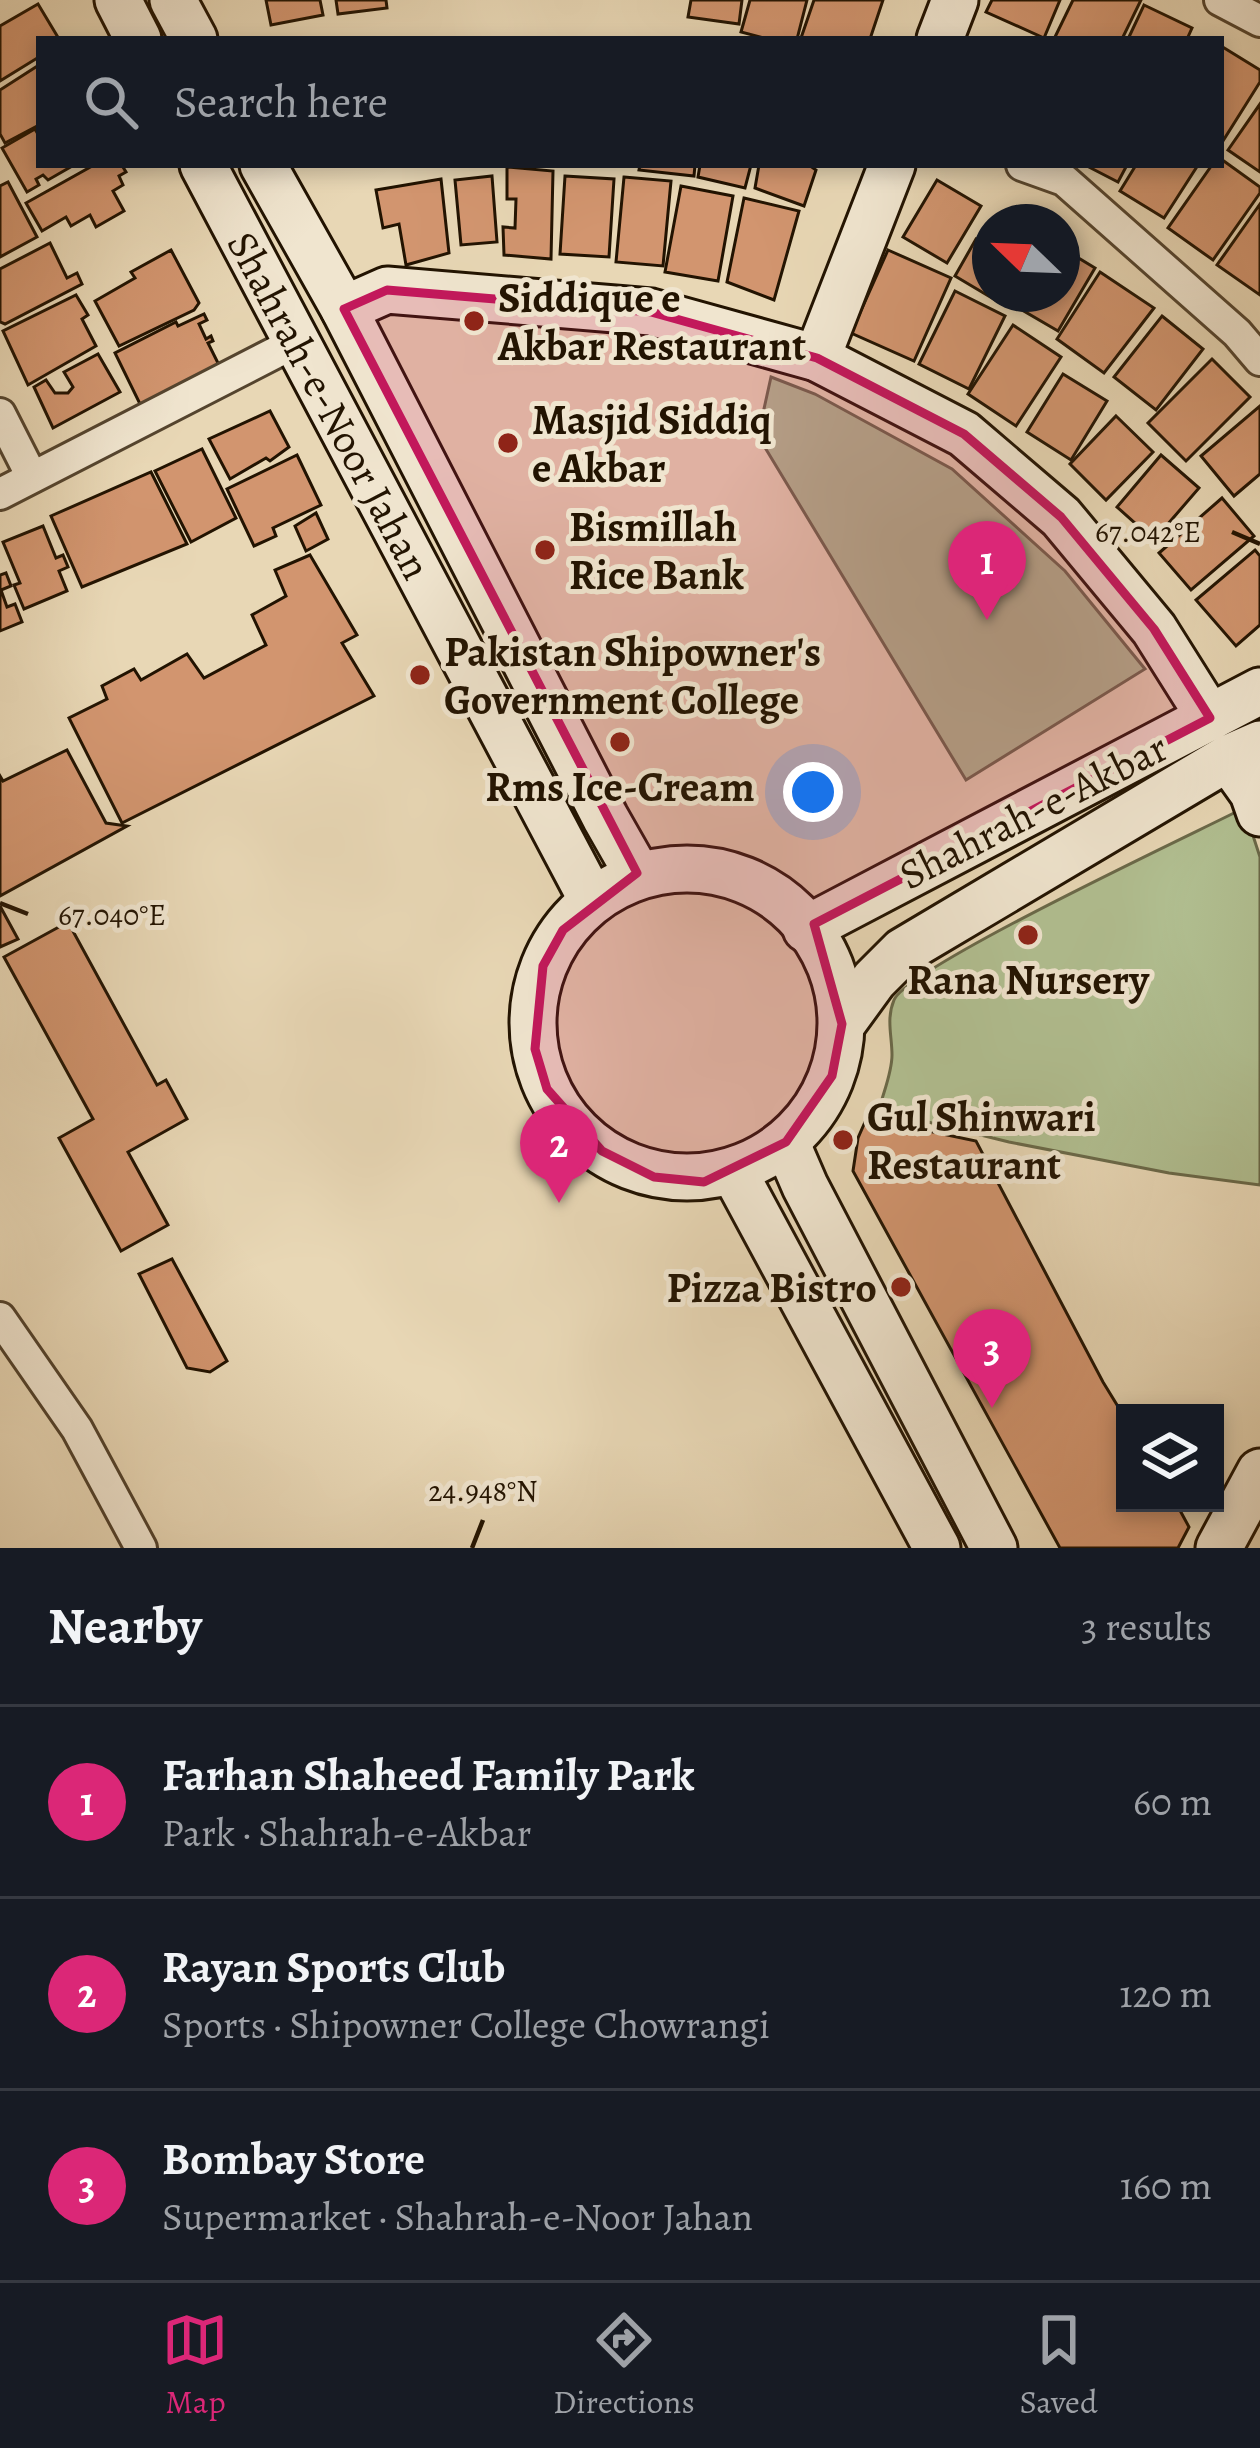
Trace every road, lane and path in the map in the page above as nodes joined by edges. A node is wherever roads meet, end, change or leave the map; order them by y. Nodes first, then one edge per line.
1 (118, 0) edge
2 (173, 0) edge
3 (955, 0) edge
4 (1220, 0) edge
5 (1260, 21) edge
6 (136, 36) edge
7 (192, 36) edge
8 (941, 36) edge
9 (205, 168) edge
10 (265, 168) edge
11 (891, 168) edge
12 (1030, 168) edge
13 (344, 309) junction
14 (296, 342) junction
15 (818, 358) junction
16 (1260, 360) edge
17 (0, 414) edge
18 (32, 477) junction
19 (0, 494) edge
20 (1260, 691) edge
21 (1233, 740) edge
22 (1260, 813) edge
23 (638, 875) junction
24 (592, 900) junction
25 (806, 928) junction
26 (842, 1024) junction
27 (786, 1142) junction
28 (734, 1172) junction
29 (0, 1318) edge
30 (1260, 1472) edge
31 (141, 1548) edge
32 (937, 1548) edge
33 (994, 1548) edge
34 (1219, 1548) edge

1 - 6 main road
2 - 7 main road
3 - 8 main road
4 - 5 street
9 - 14 main road, Shahrah-e-Noor Jahan
10 - 13 main road, Shahrah-e-Noor Jahan
11 - 15 main road
12 - 16 street
13 - 15 main road
13 - 23 main road, Shahrah-e-Noor Jahan
14 - 18 street
14 - 24 main road, Shahrah-e-Noor Jahan
15 - 21 main road
17 - 18 street
18 - 19 street
20 - 21 main road, Shahrah-e-Akbar
21 - 22 main road
21 - 25 main road, Shahrah-e-Akbar
21 - 26 main road, Shahrah-e-Akbar
23 - 24 main road
23 - 25 main road
24 - 28 main road
25 - 26 main road
26 - 27 main road
27 - 28 main road
27 - 33 main road
28 - 32 main road
29 - 31 street
30 - 34 main road

